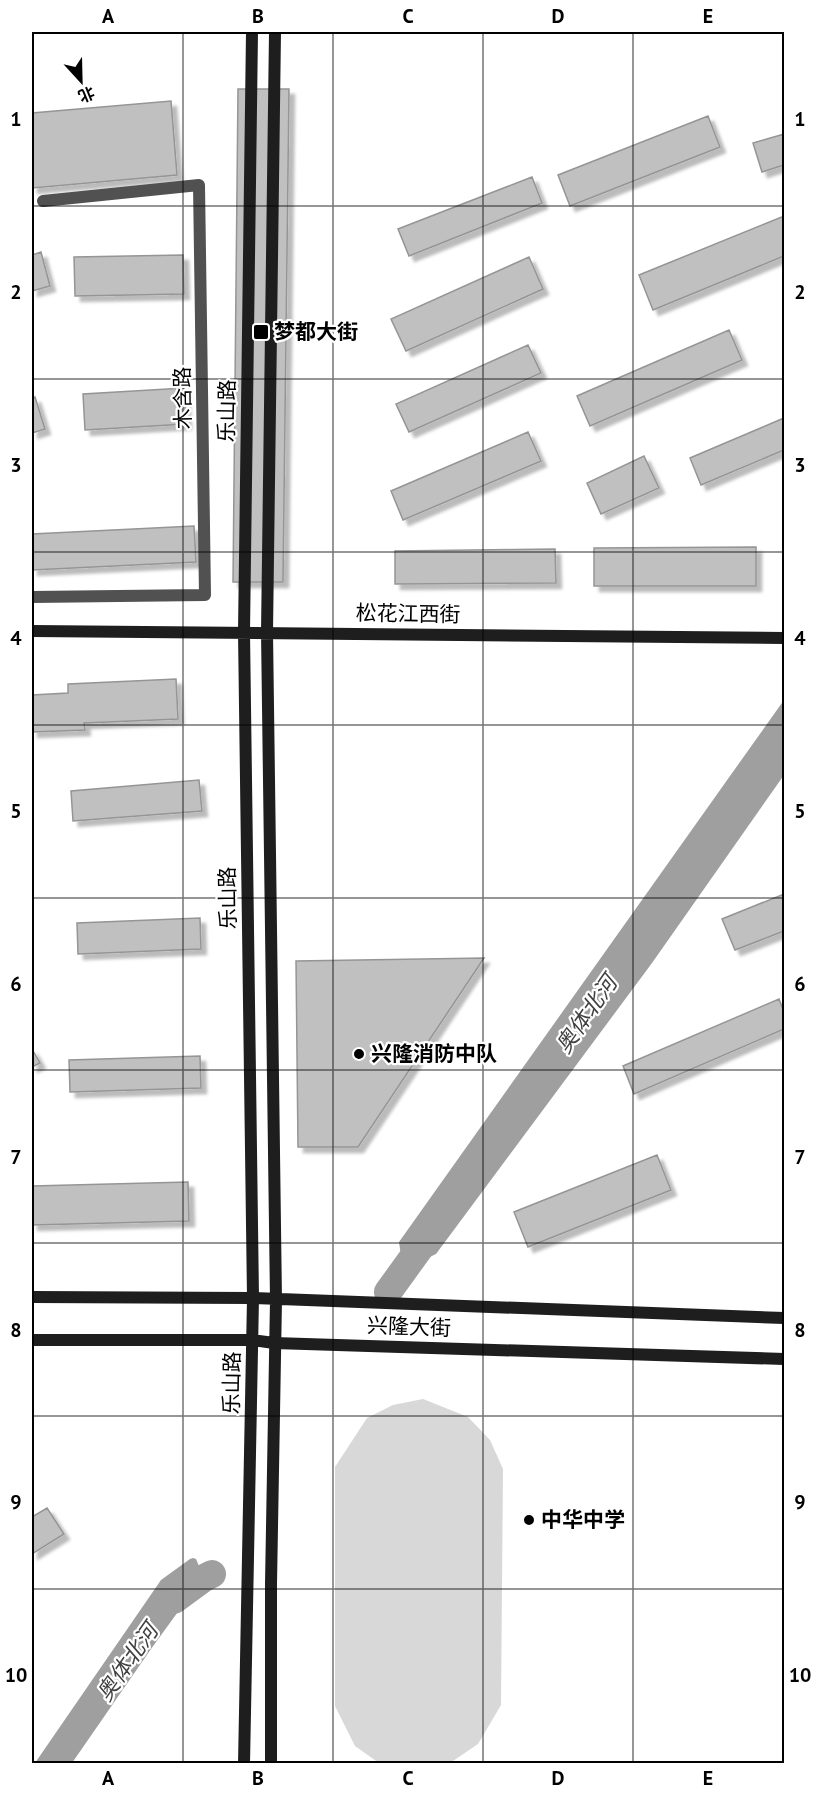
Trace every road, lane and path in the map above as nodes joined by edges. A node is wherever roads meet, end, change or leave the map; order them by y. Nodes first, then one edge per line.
1 (252, 32) edge
2 (275, 32) edge
3 (43, 201) dead end
4 (32, 597) edge
5 (32, 631) edge
6 (244, 632) junction
7 (267, 632) junction
8 (784, 638) edge
9 (32, 1297) edge
10 (253, 1298) junction
11 (276, 1300) junction
12 (784, 1318) edge
13 (32, 1340) edge
14 (252, 1340) junction
15 (274, 1342) junction
16 (784, 1359) edge
17 (244, 1764) edge
18 (271, 1764) edge

1 - 6 street, 乐山路
2 - 7 street, 乐山路
3 - 4 street, 木含路
5 - 6 street, 松花江西街
6 - 7 street, 松花江西街
6 - 10 street, 乐山路
7 - 8 street, 松花江西街
7 - 11 street, 乐山路
9 - 10 street, 兴隆大街
10 - 11 street, 兴隆大街
10 - 14 street, 乐山路
11 - 12 street, 兴隆大街
11 - 15 street, 乐山路
13 - 14 street, 兴隆大街
14 - 15 street, 兴隆大街
14 - 17 street, 乐山路
15 - 16 street, 兴隆大街
15 - 18 street, 乐山路

